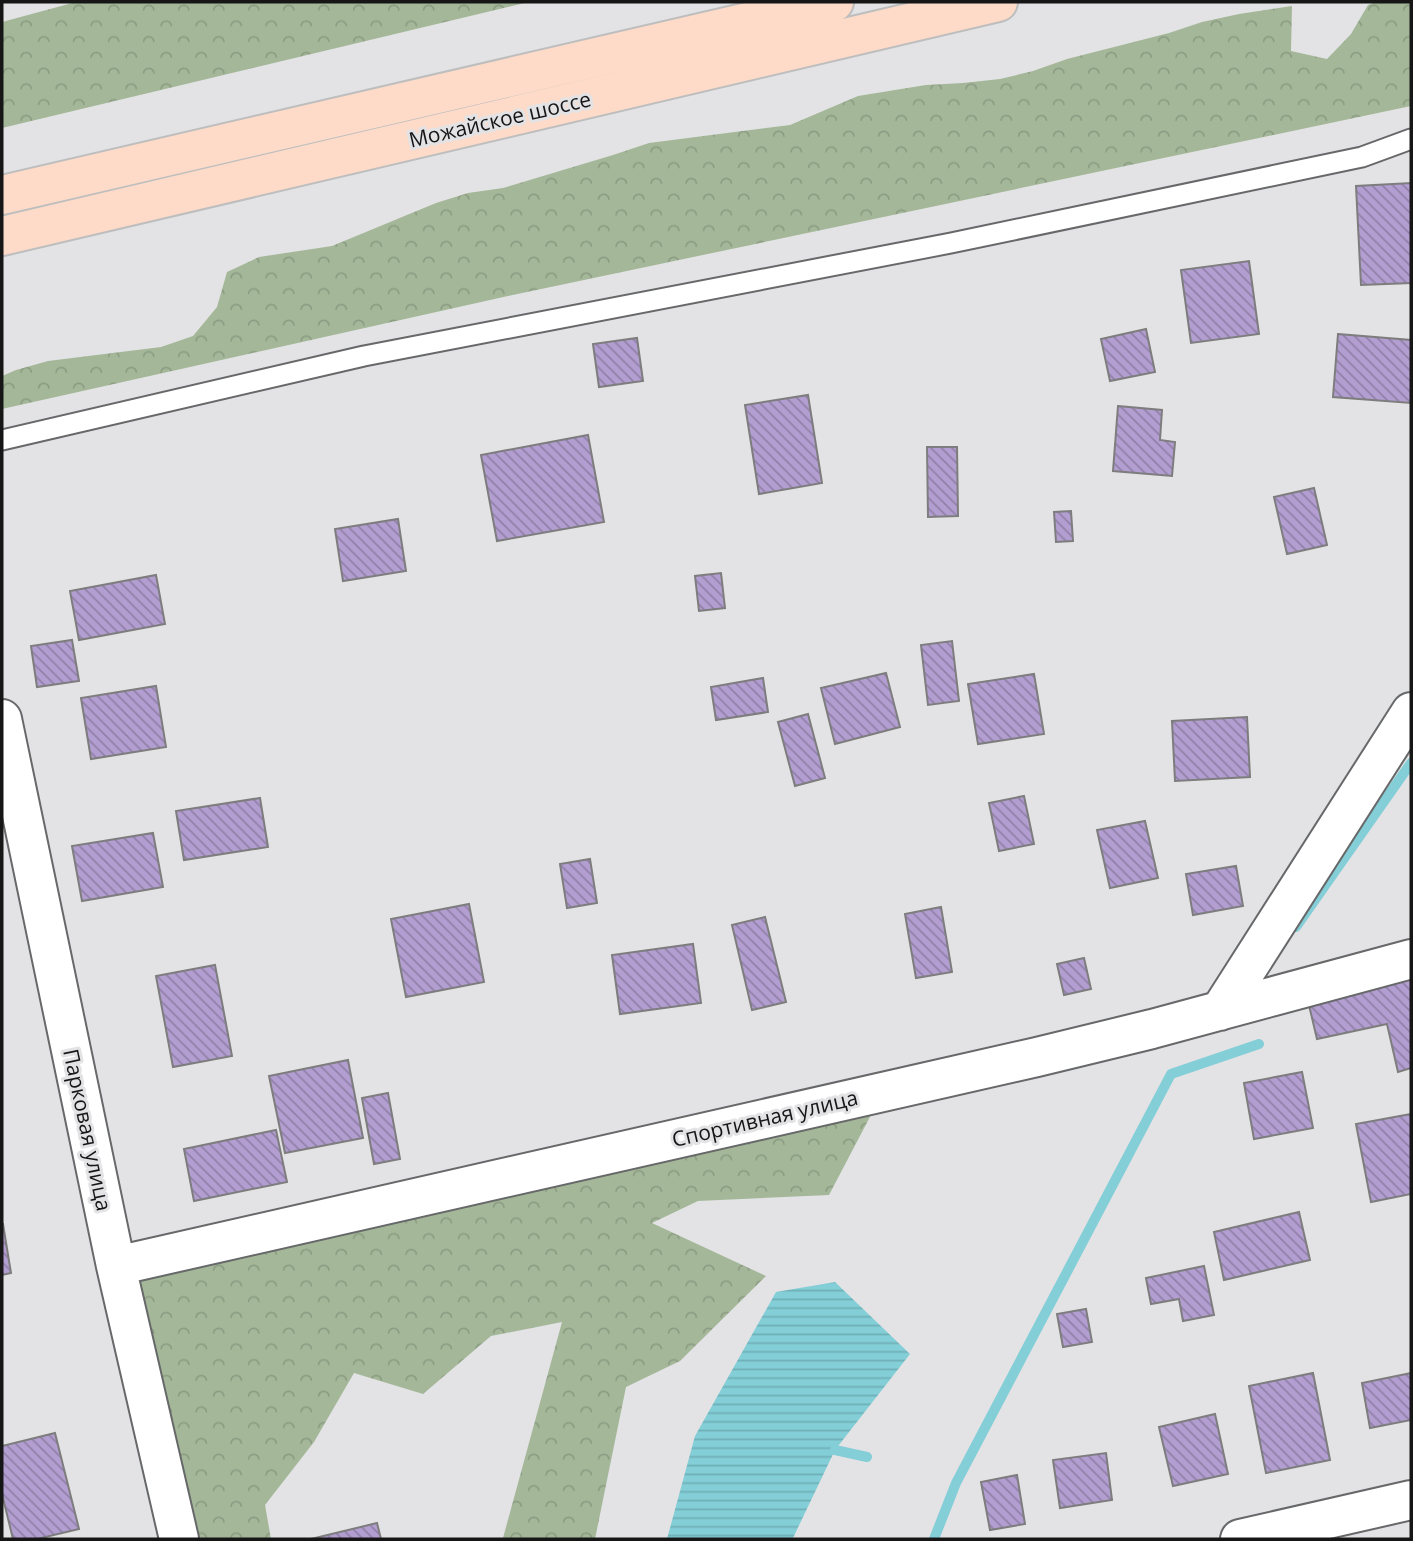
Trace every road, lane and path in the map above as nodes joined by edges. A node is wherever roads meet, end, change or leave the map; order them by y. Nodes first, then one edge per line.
1 (834, 2) edge
2 (998, 2) edge
3 (1411, 139) edge
4 (2, 195) edge
5 (2, 236) edge
6 (2, 440) edge
7 (1411, 712) edge
8 (2, 719) edge
9 (1411, 959) edge
10 (1220, 1010) junction
11 (116, 1266) junction
12 (1411, 1500) edge
13 (179, 1539) edge
14 (1240, 1539) edge

1 - 4 main road, Можайское шоссе
2 - 5 main road, Можайское шоссе
3 - 6 lane
7 - 10 street
8 - 11 street, Парковая улица
9 - 10 street, Спортивная улица
10 - 11 street, Спортивная улица
11 - 13 street, Парковая улица
12 - 14 street

